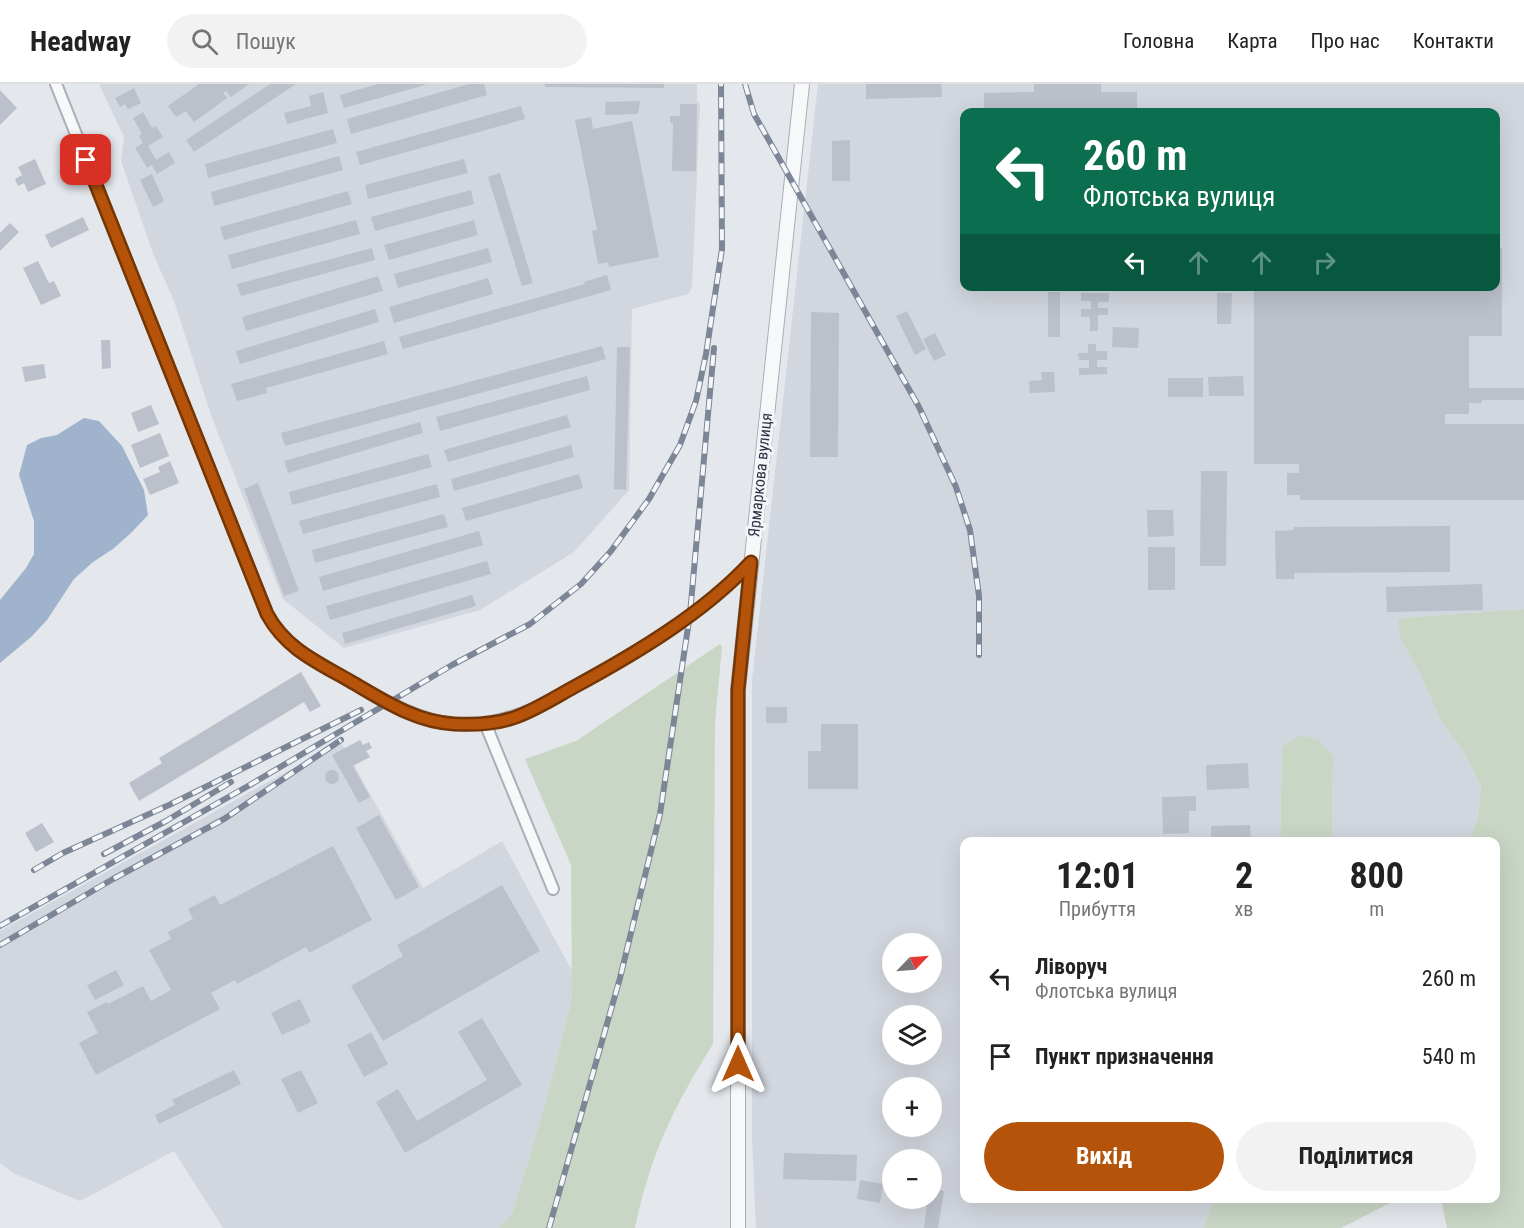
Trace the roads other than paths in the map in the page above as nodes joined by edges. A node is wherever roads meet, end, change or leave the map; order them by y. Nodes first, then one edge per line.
1 (56, 84) edge
2 (802, 84) edge
3 (751, 562) junction
4 (485, 723) junction
5 (553, 889) dead end
6 (738, 1228) edge

1 - 4 street
2 - 3 street, Ярмаркова вулиця
3 - 4 street
3 - 6 street, Ярмаркова вулиця
4 - 5 street

